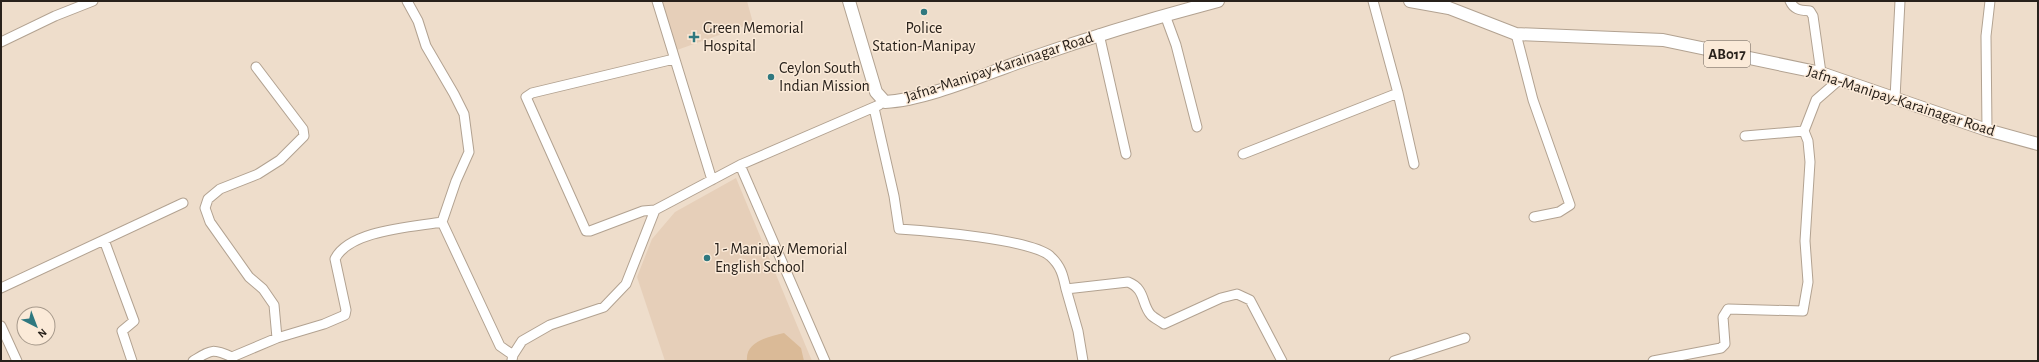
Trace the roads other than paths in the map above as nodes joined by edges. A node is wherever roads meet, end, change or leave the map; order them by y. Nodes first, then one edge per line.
1 (93, 1) edge
2 (407, 1) edge
3 (657, 1) edge
4 (849, 1) edge
5 (1218, 1) edge
6 (1373, 1) edge
7 (1410, 1) edge
8 (1790, 1) edge
9 (1900, 1) edge
10 (1990, 1) edge
11 (1447, 5) edge
12 (1165, 15) junction
13 (1098, 34) junction
14 (1516, 34) junction
15 (1, 42) edge
16 (674, 59) junction
17 (256, 67) dead end
18 (1821, 73) junction
19 (1839, 80) junction
20 (1398, 93) junction
21 (1896, 98) junction
22 (885, 102) junction
23 (874, 108) junction
24 (1197, 127) dead end
25 (1987, 130) junction
26 (1804, 132) junction
27 (1745, 136) dead end
28 (2038, 144) edge
29 (1126, 154) dead end
30 (1243, 154) dead end
31 (1414, 164) dead end
32 (740, 165) junction
33 (712, 180) junction
34 (183, 202) dead end
35 (655, 210) junction
36 (1534, 217) dead end
37 (442, 222) junction
38 (104, 240) junction
39 (1, 288) edge
40 (1066, 289) junction
41 (1, 326) edge
42 (277, 338) junction
43 (1465, 338) dead end
44 (512, 358) edge
45 (17, 361) edge
46 (132, 361) edge
47 (193, 361) edge
48 (825, 361) edge
49 (1082, 361) edge
50 (1282, 361) edge
51 (1394, 361) edge
52 (1653, 361) edge

1 - 15 street
2 - 37 street
3 - 16 street
4 - 22 main road, Jafna-Manipay-Karainagar Road
5 - 12 main road, Jafna-Manipay-Karainagar Road
6 - 20 street
7 - 11 main road, Jafna-Manipay-Karainagar Road / AB017
8 - 18 street
9 - 21 street
10 - 25 street
11 - 14 main road, Jafna-Manipay-Karainagar Road / AB017
12 - 13 main road, Jafna-Manipay-Karainagar Road
12 - 24 street
13 - 22 main road, Jafna-Manipay-Karainagar Road
13 - 29 street
14 - 18 main road, Jafna-Manipay-Karainagar Road / AB017
14 - 36 street
16 - 33 street
16 - 35 street
17 - 42 street
18 - 19 main road, Jafna-Manipay-Karainagar Road / AB017
19 - 21 main road, Jafna-Manipay-Karainagar Road / AB017
19 - 26 street
20 - 30 street
20 - 31 street
21 - 25 main road, Jafna-Manipay-Karainagar Road / AB017
22 - 23 street
23 - 32 street
23 - 40 street
25 - 28 main road, Jafna-Manipay-Karainagar Road / AB017
26 - 27 street
26 - 52 street
32 - 33 street
32 - 48 street
33 - 35 street
34 - 38 street
35 - 44 street
37 - 42 street
37 - 44 street
38 - 39 street
38 - 46 street
40 - 49 street
40 - 50 street
41 - 45 street
42 - 47 street
43 - 51 street

